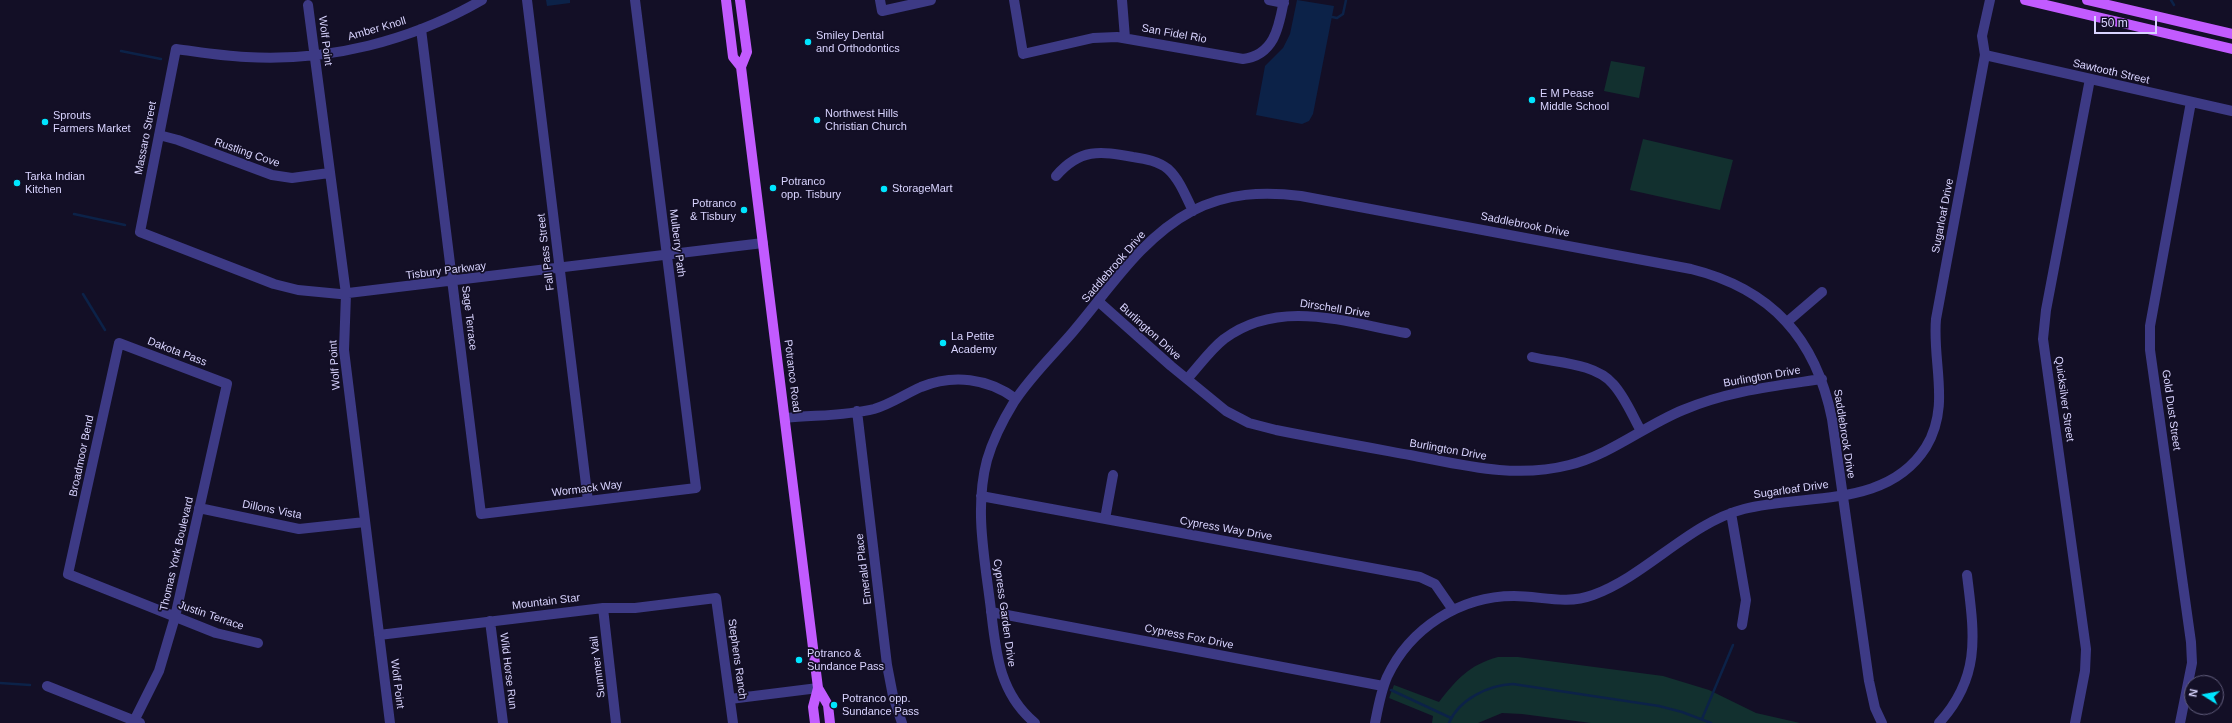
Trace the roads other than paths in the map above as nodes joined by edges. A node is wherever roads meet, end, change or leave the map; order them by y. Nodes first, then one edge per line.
1 (482, 0) edge
2 (527, 0) edge
3 (634, 0) edge
4 (726, 0) edge
5 (732, 0) edge
6 (740, 0) edge
7 (880, 0) edge
8 (931, 0) edge
9 (1014, 0) edge
10 (1122, 0) edge
11 (1269, 0) edge
12 (1990, 0) edge
13 (2025, 0) edge
14 (2087, 0) edge
15 (1284, 2) edge
16 (308, 5) dead end
17 (2184, 23) junction
18 (744, 28) junction
19 (421, 29) junction
20 (2164, 34) junction
21 (2232, 34) edge
22 (1125, 38) junction
23 (176, 49) joint
24 (2232, 49) edge
25 (314, 55) junction
26 (1985, 55) junction
27 (741, 67) junction
28 (2090, 79) junction
29 (2191, 102) junction
30 (2232, 111) edge
31 (159, 135) junction
32 (330, 173) junction
33 (1056, 176) dead end
34 (1192, 211) junction
35 (140, 232) joint
36 (763, 243) junction
37 (666, 256) junction
38 (560, 269) junction
39 (452, 282) junction
40 (1822, 292) dead end
41 (346, 294) junction
42 (1099, 302) junction
43 (1787, 322) junction
44 (1406, 333) dead end
45 (119, 343) joint
46 (1532, 357) dead end
47 (1187, 379) junction
48 (1822, 379) junction
49 (227, 384) joint
50 (1016, 399) junction
51 (856, 412) junction
52 (786, 418) junction
53 (1641, 431) junction
54 (1113, 475) dead end
55 (696, 488) joint
56 (1842, 494) junction
57 (981, 496) junction
58 (588, 502) junction
59 (199, 508) junction
60 (1731, 513) junction
61 (481, 514) joint
62 (1105, 519) junction
63 (365, 522) junction
64 (68, 574) joint
65 (1967, 575) dead end
66 (716, 598) joint
67 (603, 608) junction
68 (1453, 610) junction
69 (991, 612) junction
70 (175, 617) junction
71 (490, 621) junction
72 (1742, 625) dead end
73 (379, 635) junction
74 (258, 643) dead end
75 (47, 686) dead end
76 (1383, 686) junction
77 (818, 688) junction
78 (730, 699) junction
79 (136, 722) edge
80 (390, 723) edge
81 (503, 723) edge
82 (616, 723) edge
83 (733, 723) edge
84 (815, 723) edge
85 (830, 723) edge
86 (902, 723) edge
87 (1035, 723) edge
88 (1375, 723) edge
89 (1882, 723) edge
90 (1939, 723) edge
91 (2075, 723) edge
92 (2180, 723) edge

1 - 19 street, Amber Knoll
2 - 38 street, Fall Pass Street
3 - 37 street, Mulberry Path
4 - 27 main road, Potranco Road
5 - 18 main road
6 - 18 main road, Potranco Road
7 - 8 street
9 - 22 street, San Fidel Rio
10 - 22 street
11 - 15 street
12 - 26 street, Sugarloaf Drive
13 - 20 main road
14 - 17 main road
15 - 22 street, San Fidel Rio
16 - 25 street, Wolf Point
17 - 20 main road
17 - 21 main road
18 - 27 main road, Potranco Road
19 - 25 street, Amber Knoll
19 - 39 street, Sage Terrace
20 - 24 main road
23 - 25 street, Amber Knoll
23 - 31 street, Massaro Street
25 - 32 street, Wolf Point
26 - 28 street, Sawtooth Street
26 - 56 street, Sugarloaf Drive
27 - 36 main road, Potranco Road
28 - 29 street, Sawtooth Street
28 - 91 street, Quicksilver Street
29 - 30 street, Sawtooth Street
29 - 92 street, Gold Dust Street
31 - 32 street, Rustling Cove
31 - 35 street, Massaro Street
32 - 41 street, Wolf Point
33 - 34 street
34 - 42 street, Saddlebrook Drive
34 - 43 street, Saddlebrook Drive
35 - 41 street, Tisbury Parkway
36 - 37 street, Tisbury Parkway
36 - 52 main road, Potranco Road
37 - 38 street, Tisbury Parkway
37 - 55 street, Mulberry Path
38 - 39 street, Tisbury Parkway
38 - 58 street, Fall Pass Street
39 - 41 street, Tisbury Parkway
39 - 61 street, Sage Terrace
40 - 43 street
41 - 63 street, Wolf Point
42 - 47 street, Burlington Drive
42 - 50 street, Saddlebrook Drive
43 - 48 street, Saddlebrook Drive
44 - 47 street, Dirschell Drive
45 - 49 street, Dakota Pass
45 - 64 street, Broadmoor Bend
46 - 53 street
47 - 53 street, Burlington Drive
48 - 53 street, Burlington Drive
48 - 56 street, Saddlebrook Drive
49 - 59 street, Thomas York Boulevard
50 - 51 street
50 - 57 street, Saddlebrook Drive
51 - 52 street
51 - 86 street, Emerald Place
52 - 77 main road, Potranco Road
54 - 62 street
55 - 58 street, Wormack Way
56 - 60 street, Sugarloaf Drive
56 - 89 street, Saddlebrook Drive
57 - 62 street, Cypress Way Drive
57 - 69 street, Cypress Garden Drive
58 - 61 street, Wormack Way
59 - 63 street, Dillons Vista
59 - 70 street, Thomas York Boulevard
60 - 68 street, Sugarloaf Drive
60 - 72 street
62 - 68 street, Cypress Way Drive
63 - 73 street, Wolf Point
64 - 70 street, Justin Terrace
65 - 90 street
66 - 67 street, Mountain Star
66 - 78 street, Stephens Ranch
67 - 71 street, Mountain Star
67 - 82 street, Summer Vail
68 - 76 street, Sugarloaf Drive
69 - 76 street, Cypress Fox Drive
69 - 87 street, Cypress Garden Drive
70 - 74 street, Justin Terrace
70 - 79 street, Thomas York Boulevard
71 - 73 street, Mountain Star
71 - 81 street, Wild Horse Run
73 - 80 street, Wolf Point
75 - 79 street
76 - 88 street, Sugarloaf Drive
77 - 78 street
77 - 84 main road, Potranco Road
77 - 85 main road, Potranco Road
78 - 83 street, Stephens Ranch

